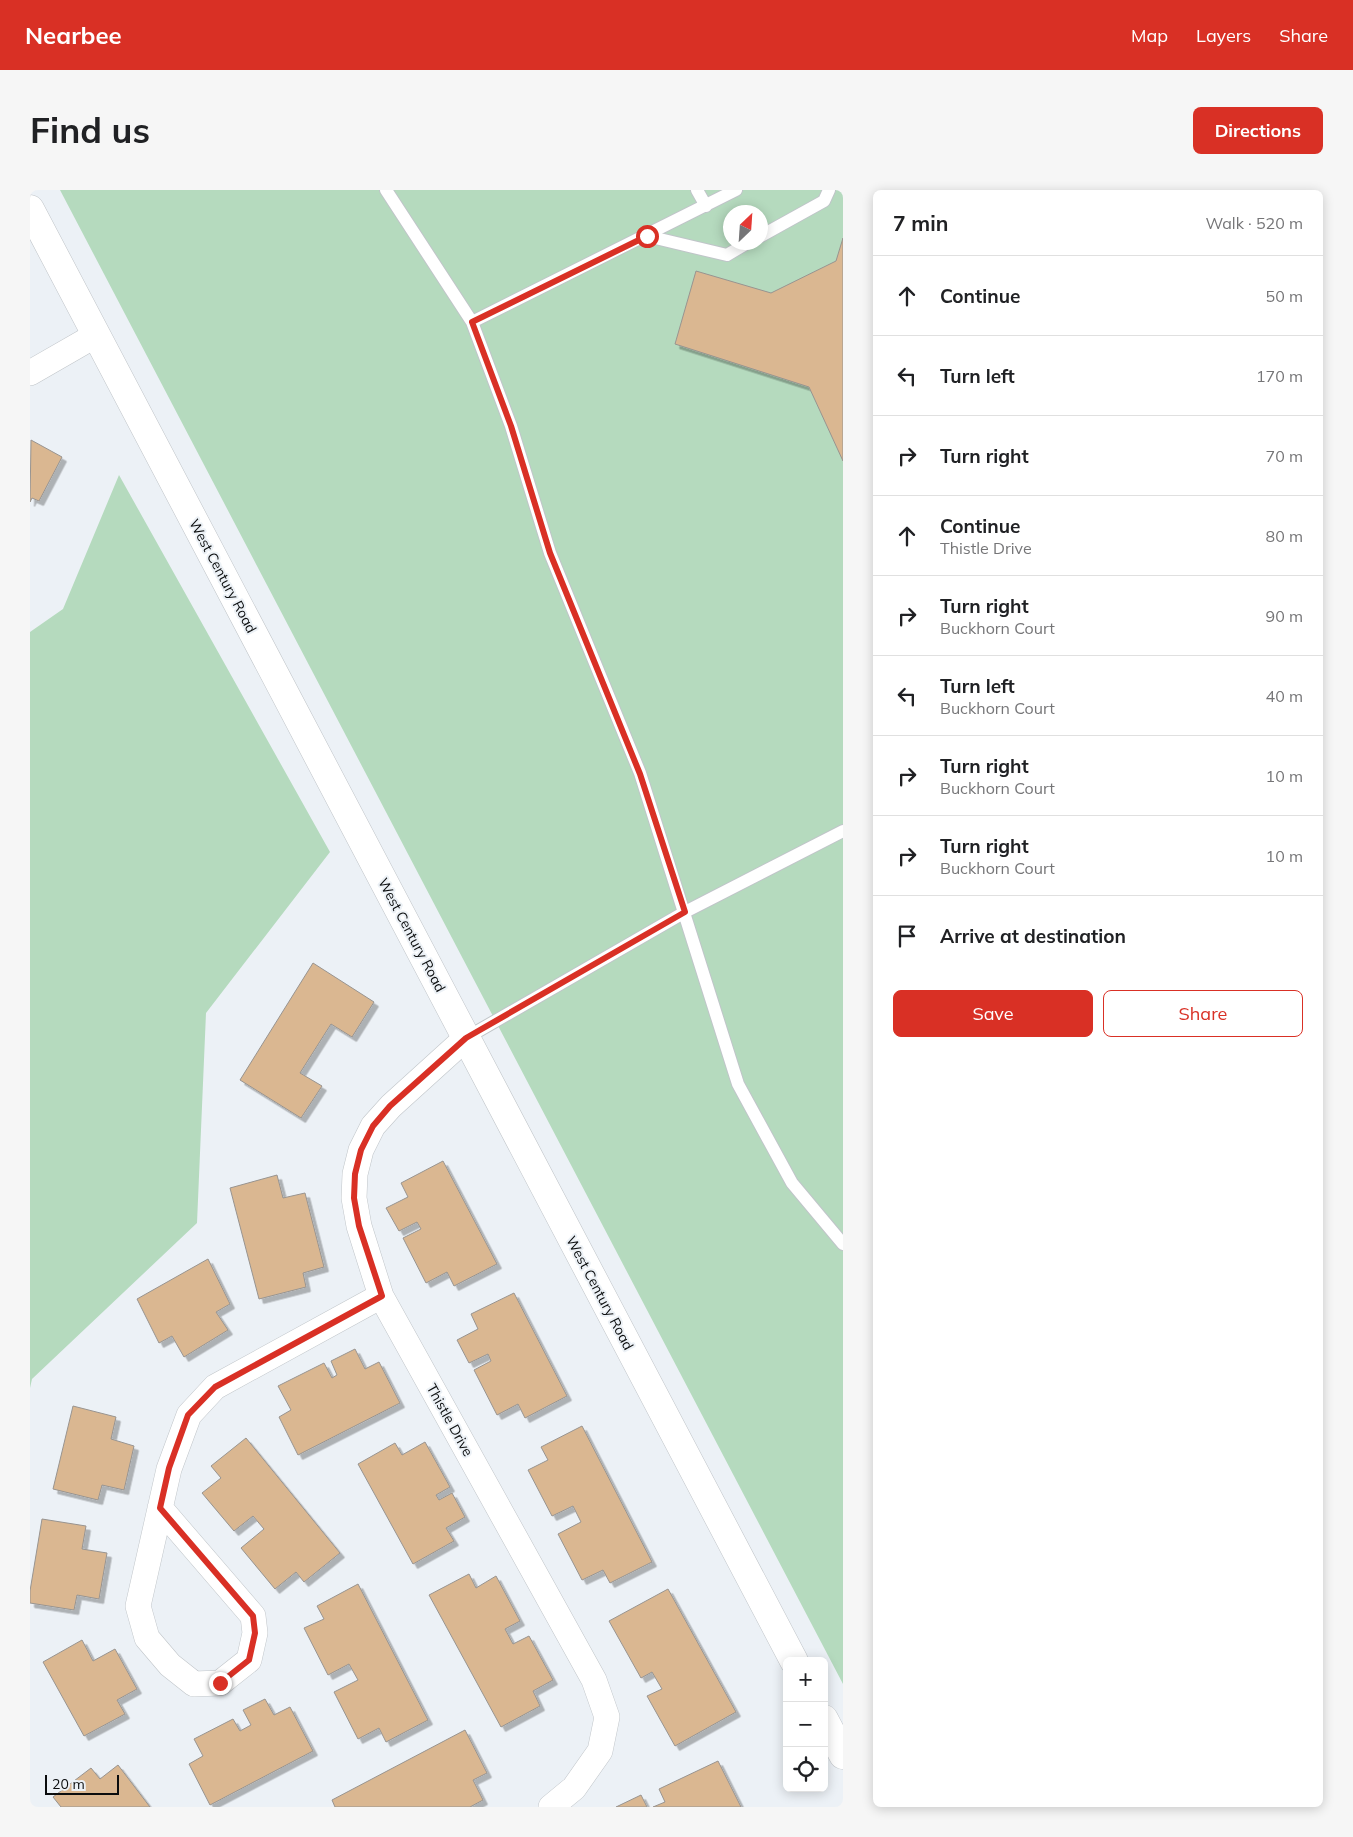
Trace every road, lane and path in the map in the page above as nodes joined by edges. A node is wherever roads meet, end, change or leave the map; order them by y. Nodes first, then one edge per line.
1 (386, 190) edge
2 (697, 190) edge
3 (736, 190) edge
4 (829, 190) edge
5 (706, 206) junction
6 (30, 209) edge
7 (768, 232) edge
8 (647, 236) junction
9 (735, 250) edge
10 (472, 322) junction
11 (96, 335) junction
12 (30, 373) edge
13 (843, 831) edge
14 (685, 912) junction
15 (466, 1038) junction
16 (843, 1244) edge
17 (382, 1296) junction
18 (160, 1508) junction
19 (792, 1657) edge
20 (828, 1727) edge
21 (843, 1755) edge
22 (551, 1807) edge

1 - 10 lane
2 - 5 lane
3 - 5 lane
4 - 7 lane
5 - 8 lane
6 - 11 main road, West Century Road
8 - 9 lane
8 - 10 lane
10 - 14 lane
11 - 12 street
11 - 15 main road, West Century Road
13 - 14 lane
14 - 15 lane
14 - 16 lane
15 - 17 street, Thistle Drive
15 - 19 main road, West Century Road
17 - 18 street
17 - 22 street, Thistle Drive
18 - 18 street
20 - 21 main road

